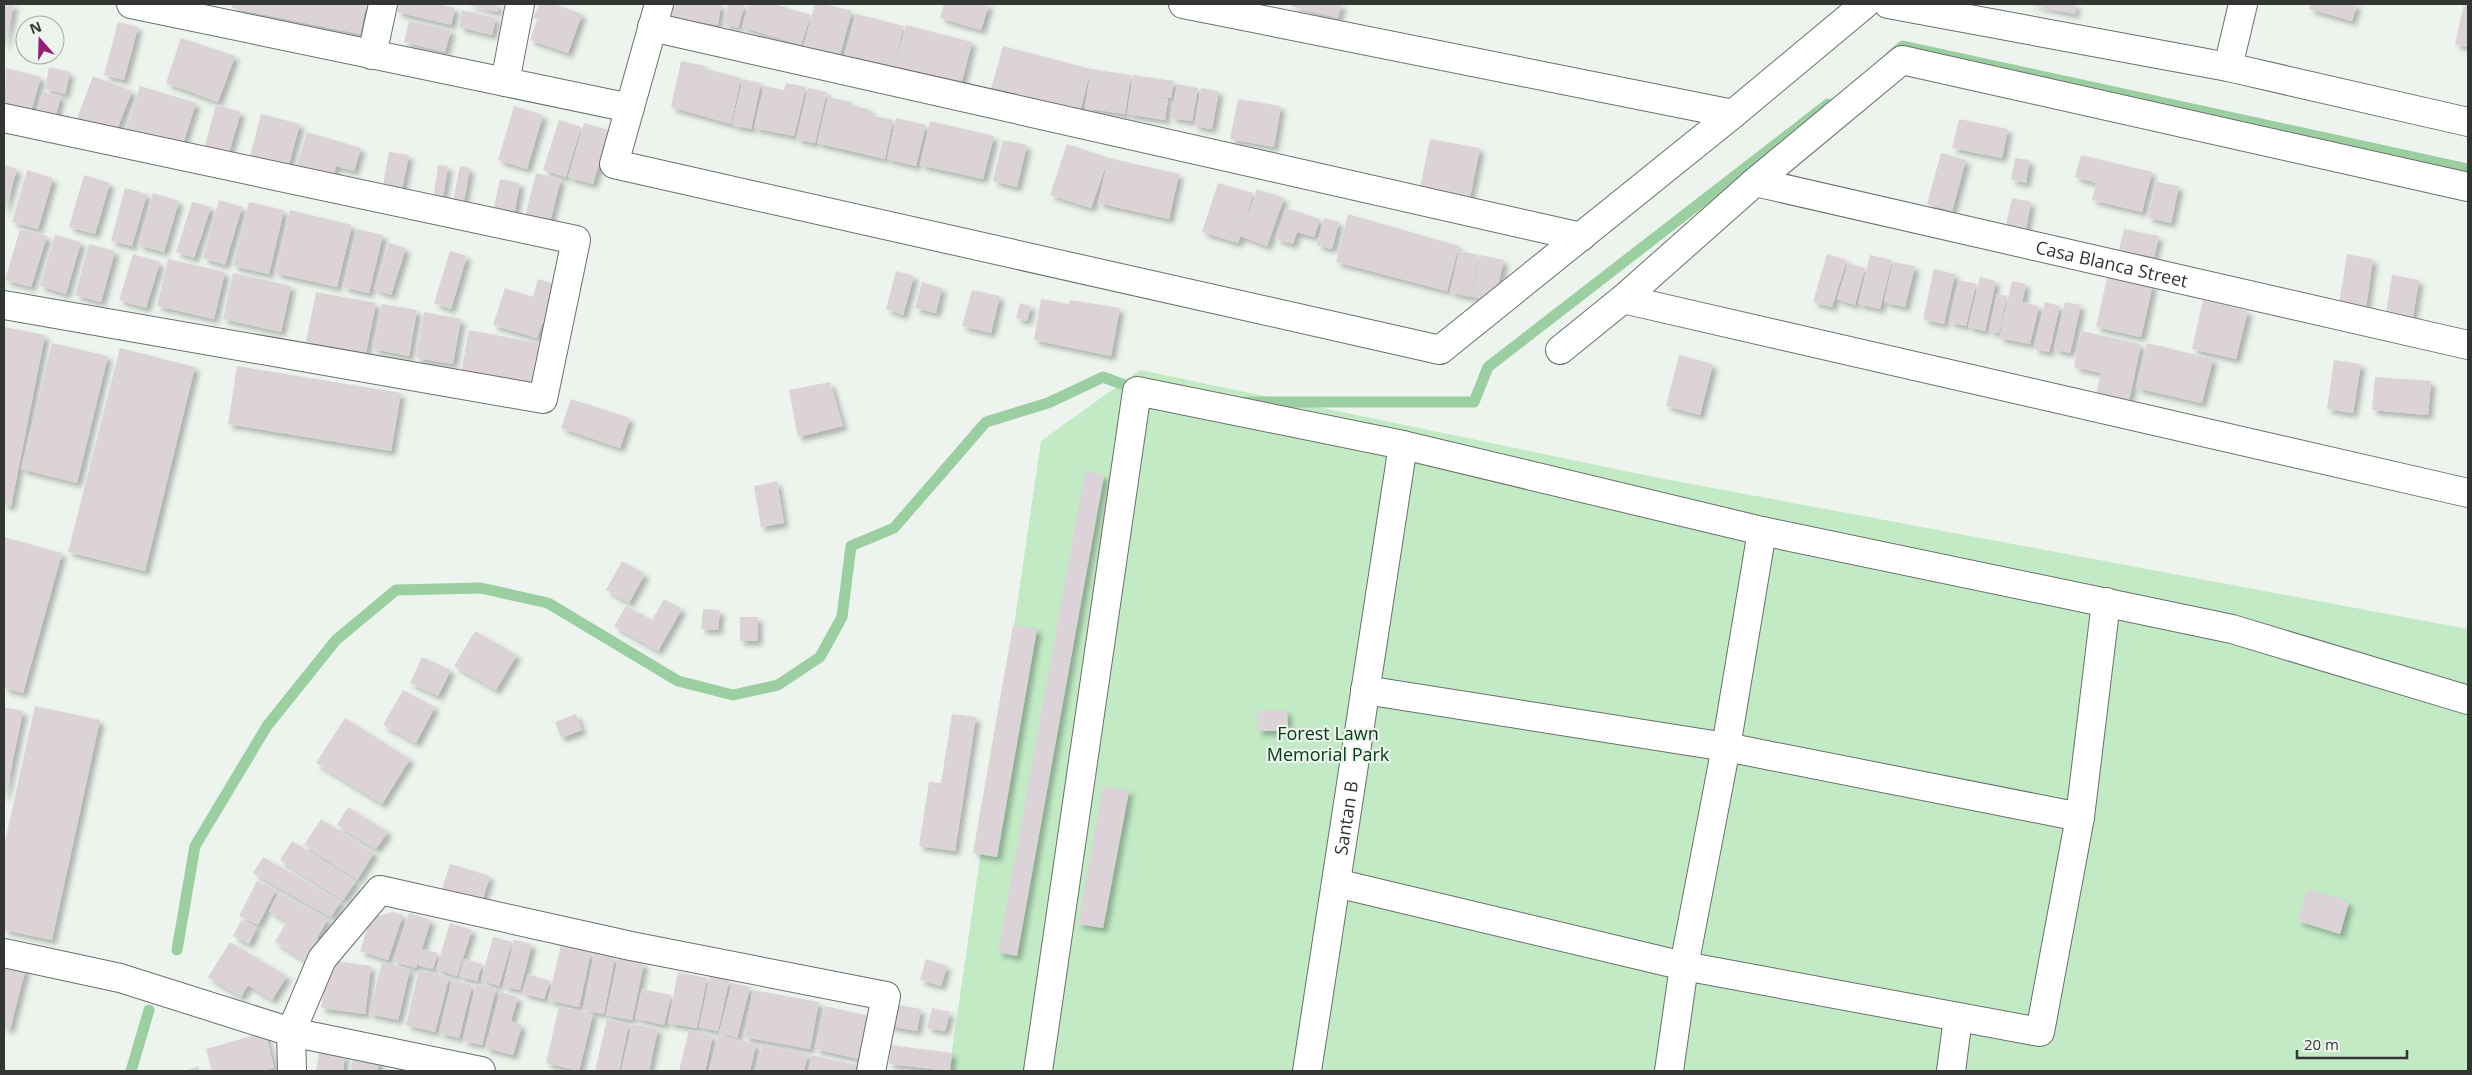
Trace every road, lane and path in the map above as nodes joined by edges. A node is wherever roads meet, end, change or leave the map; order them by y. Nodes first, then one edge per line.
1 (132, 4) edge
2 (383, 4) edge
3 (520, 4) edge
4 (1183, 4) edge
5 (1865, 4) edge
6 (1888, 4) edge
7 (2243, 4) edge
8 (656, 15) edge
9 (372, 54) junction
10 (2228, 67) junction
11 (505, 82) junction
12 (630, 108) junction
13 (1733, 114) junction
14 (4, 118) edge
15 (2468, 122) edge
16 (1755, 182) junction
17 (2468, 187) edge
18 (1580, 237) junction
19 (1623, 299) junction
20 (4, 305) edge
21 (2468, 345) edge
22 (1560, 350) dead end
23 (1403, 445) junction
24 (2468, 493) edge
25 (1762, 531) junction
26 (2106, 602) junction
27 (1365, 690) junction
28 (2468, 700) edge
29 (1726, 747) junction
30 (2080, 818) junction
31 (1336, 883) junction
32 (4, 953) edge
33 (1684, 966) junction
34 (1958, 1018) junction
35 (290, 1032) junction
36 (292, 1071) edge
37 (481, 1071) edge
38 (871, 1071) edge
39 (1038, 1071) edge
40 (1308, 1071) edge
41 (1670, 1071) edge
42 (1951, 1071) edge

1 - 9 street
2 - 9 street
3 - 11 street
4 - 13 street
5 - 13 street
6 - 10 street
7 - 10 street
8 - 12 street
8 - 18 street
9 - 11 street
10 - 15 street
11 - 12 street
12 - 18 street
13 - 18 street
14 - 20 street
16 - 17 street
16 - 19 street
16 - 21 street, Casa Blanca Street
19 - 22 street
19 - 24 street
23 - 25 street
23 - 27 street, Santan B
23 - 39 street
25 - 26 street
25 - 29 street
26 - 28 street
26 - 30 street
27 - 29 street
27 - 31 street, Santan B
29 - 30 street
29 - 33 street
30 - 34 street
31 - 33 street
31 - 40 street, Santan B
32 - 35 street
33 - 34 street
33 - 41 street
34 - 42 street
35 - 36 street
35 - 37 street
35 - 38 street

